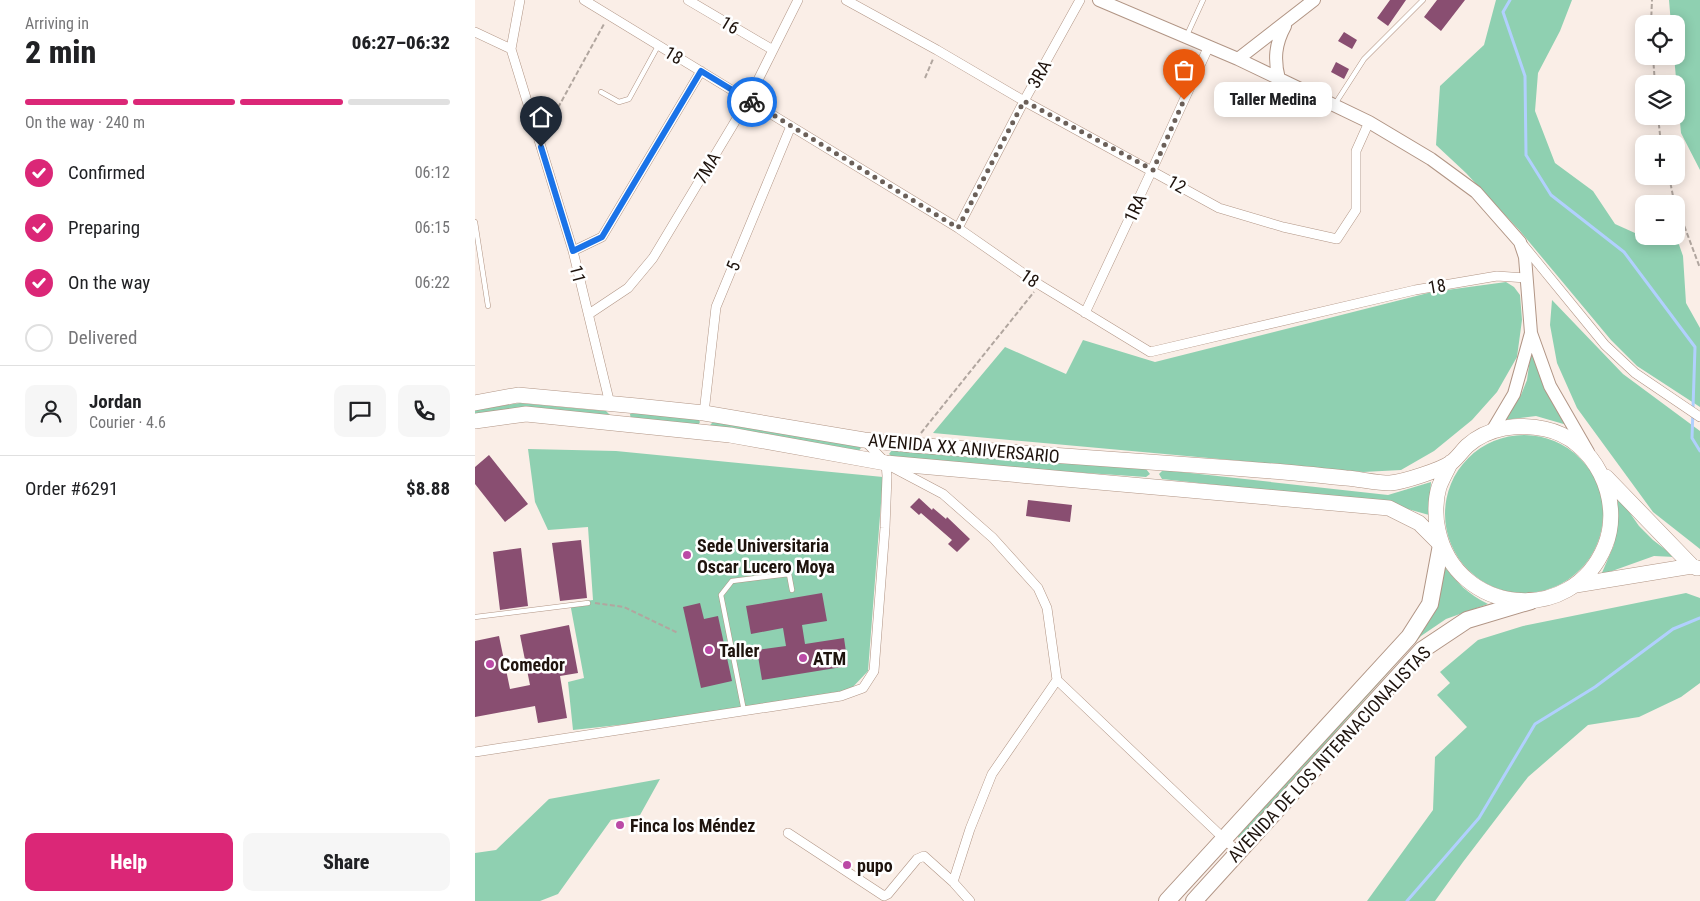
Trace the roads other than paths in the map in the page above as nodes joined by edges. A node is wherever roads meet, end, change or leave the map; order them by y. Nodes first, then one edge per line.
1 (519, 0) edge
2 (583, 0) edge
3 (688, 0) edge
4 (798, 0) edge
5 (846, 0) edge
6 (1080, 0) edge
7 (1099, 0) edge
8 (1203, 0) edge
9 (1314, 0) edge
10 (1423, 0) edge
11 (1287, 22) junction
12 (475, 32) edge
13 (1186, 36) junction
14 (658, 46) junction
15 (1208, 48) junction
16 (511, 49) junction
17 (773, 50) junction
18 (1238, 59) junction
19 (701, 71) junction
20 (1279, 79) junction
21 (601, 92) dead end
22 (748, 100) junction
23 (1024, 101) junction
24 (1335, 105) junction
25 (1369, 122) junction
26 (791, 126) junction
27 (1153, 170) junction
28 (475, 222) edge
29 (958, 228) junction
30 (1520, 242) junction
31 (573, 251) junction
32 (1527, 278) junction
33 (489, 306) dead end
34 (1085, 313) junction
35 (589, 314) junction
36 (1531, 333) junction
37 (475, 403) edge
38 (611, 404) junction
39 (704, 413) junction
40 (1700, 416) edge
41 (475, 421) edge
42 (1492, 431) junction
43 (865, 440) junction
44 (1451, 462) junction
45 (886, 463) junction
46 (1597, 466) junction
47 (1441, 545) junction
48 (1696, 567) edge
49 (1576, 584) junction
50 (792, 590) dead end
51 (1531, 601) junction
52 (588, 603) road end
53 (475, 617) edge
54 (1057, 680) junction
55 (744, 711) junction
56 (475, 752) edge
57 (788, 833) dead end
58 (1224, 839) junction
59 (1238, 852) junction
60 (953, 882) junction
61 (970, 901) edge
62 (1167, 901) edge
63 (1193, 901) edge

1 - 16 street, 11
2 - 14 street, 18
3 - 17 street, 16
4 - 17 street, 7MA
5 - 23 street, 12
6 - 23 street, 3RA
7 - 13 main road
8 - 13 lane
9 - 11 main road
10 - 24 lane
11 - 18 main road
11 - 20 main road
12 - 16 street
13 - 15 main road
14 - 19 street, 18
14 - 21 lane
15 - 18 main road
15 - 27 street, 1RA
16 - 31 street, 11
17 - 22 street, 7MA
18 - 20 main road
19 - 22 street, 18
19 - 31 street
20 - 24 main road
22 - 26 street, 18
22 - 35 street, 7MA
23 - 27 street, 12
23 - 29 street, 3RA
24 - 25 main road
25 - 27 street, 12
25 - 30 main road
26 - 29 street, 18
26 - 39 street, 5
27 - 34 street, 1RA
28 - 33 lane
29 - 34 street, 18
30 - 32 main road
30 - 40 street
31 - 35 street, 11
32 - 34 street, 18
32 - 36 main road
35 - 38 street, 11
36 - 42 main road
36 - 46 main road
37 - 38 main road, AVENIDA XX ANIVERSARIO
38 - 39 main road, AVENIDA XX ANIVERSARIO
39 - 43 main road, AVENIDA XX ANIVERSARIO
41 - 45 main road, AVENIDA XX ANIVERSARIO
42 - 44 main road
42 - 46 main road
43 - 44 main road, AVENIDA XX ANIVERSARIO
43 - 45 street
44 - 47 main road
45 - 47 main road, AVENIDA XX ANIVERSARIO
45 - 54 street
45 - 55 street
46 - 48 main road
46 - 49 main road
47 - 51 main road
47 - 58 highway, AVENIDA DE LOS INTERNACIONALISTAS
48 - 49 main road
49 - 51 main road
50 - 55 lane
51 - 59 highway, AVENIDA DE LOS INTERNACIONALISTAS
52 - 53 lane
54 - 58 street
54 - 60 street
55 - 56 street
57 - 60 street
58 - 59 street
58 - 62 highway, AVENIDA DE LOS INTERNACIONALISTAS
59 - 63 highway, AVENIDA DE LOS INTERNACIONALISTAS
60 - 61 street

